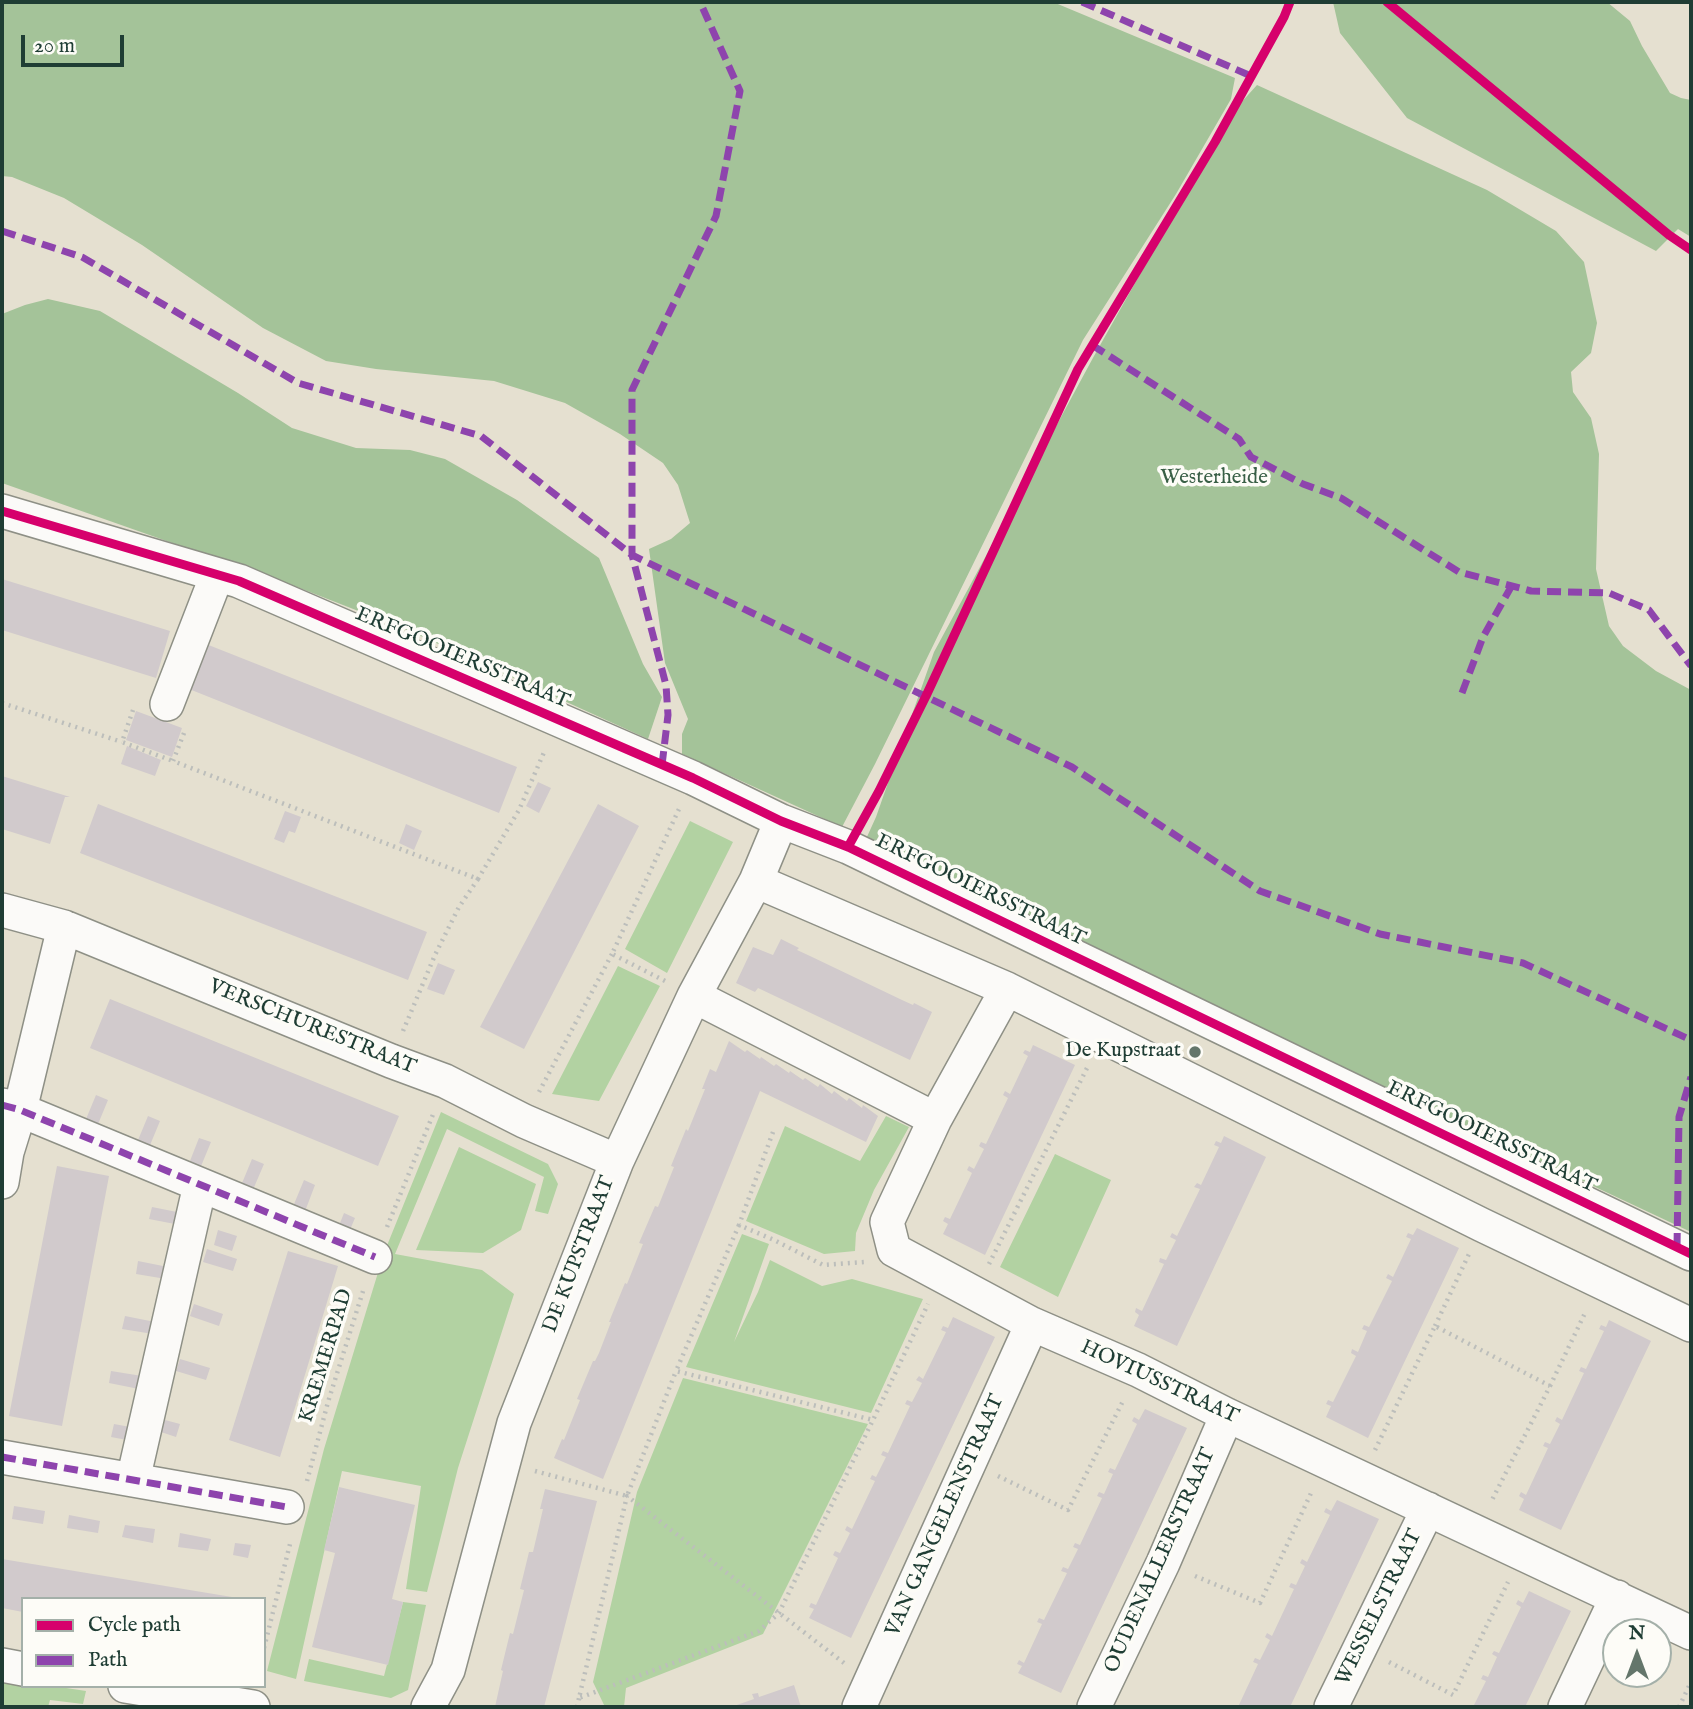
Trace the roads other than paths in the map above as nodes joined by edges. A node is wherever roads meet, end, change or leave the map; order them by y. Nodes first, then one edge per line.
1 (2, 511) edge
2 (217, 575) junction
3 (167, 704) road end
4 (781, 821) junction
5 (756, 881) junction
6 (2, 910) edge
7 (64, 927) junction
8 (1007, 989) junction
9 (694, 996) junction
10 (11, 1107) edge
11 (935, 1119) junction
12 (617, 1161) junction
13 (2, 1182) edge
14 (200, 1185) junction
15 (1691, 1254) edge
16 (371, 1255) road end
17 (1032, 1324) junction
18 (1691, 1325) edge
19 (1227, 1415) junction
20 (2, 1457) edge
21 (133, 1480) junction
22 (1429, 1509) junction
23 (295, 1510) road end
24 (1617, 1597) junction
25 (1691, 1633) edge
26 (2, 1665) edge
27 (21, 1669) edge
28 (137, 1688) edge
29 (864, 1695) edge
30 (253, 1707) edge
31 (428, 1707) edge
32 (1094, 1707) edge
33 (1331, 1707) edge
34 (1565, 1707) edge

1 - 2 street, ERFGOOIERSSTRAAT
2 - 3 street
2 - 4 street, ERFGOOIERSSTRAAT
4 - 5 street, DE KUPSTRAAT
4 - 15 street, ERFGOOIERSSTRAAT
5 - 8 street
5 - 9 street, DE KUPSTRAAT
6 - 7 street, VERSCHURESTRAAT
7 - 10 street
7 - 12 street, VERSCHURESTRAAT
8 - 11 street
8 - 18 street
9 - 11 street
9 - 12 street, DE KUPSTRAAT
10 - 13 street
10 - 14 street
11 - 17 street, HOVIUSSTRAAT
12 - 31 street, DE KUPSTRAAT
14 - 16 street
14 - 21 street
17 - 19 street, HOVIUSSTRAAT
17 - 29 street, VAN GANGELENSTRAAT
19 - 22 street, HOVIUSSTRAAT
19 - 32 street, OUDENALLERSTRAAT
20 - 21 street
21 - 23 street
22 - 24 street, HOVIUSSTRAAT
22 - 33 street, WESSELSTRAAT
24 - 25 street, HOVIUSSTRAAT
24 - 34 street
26 - 27 street
28 - 30 street

